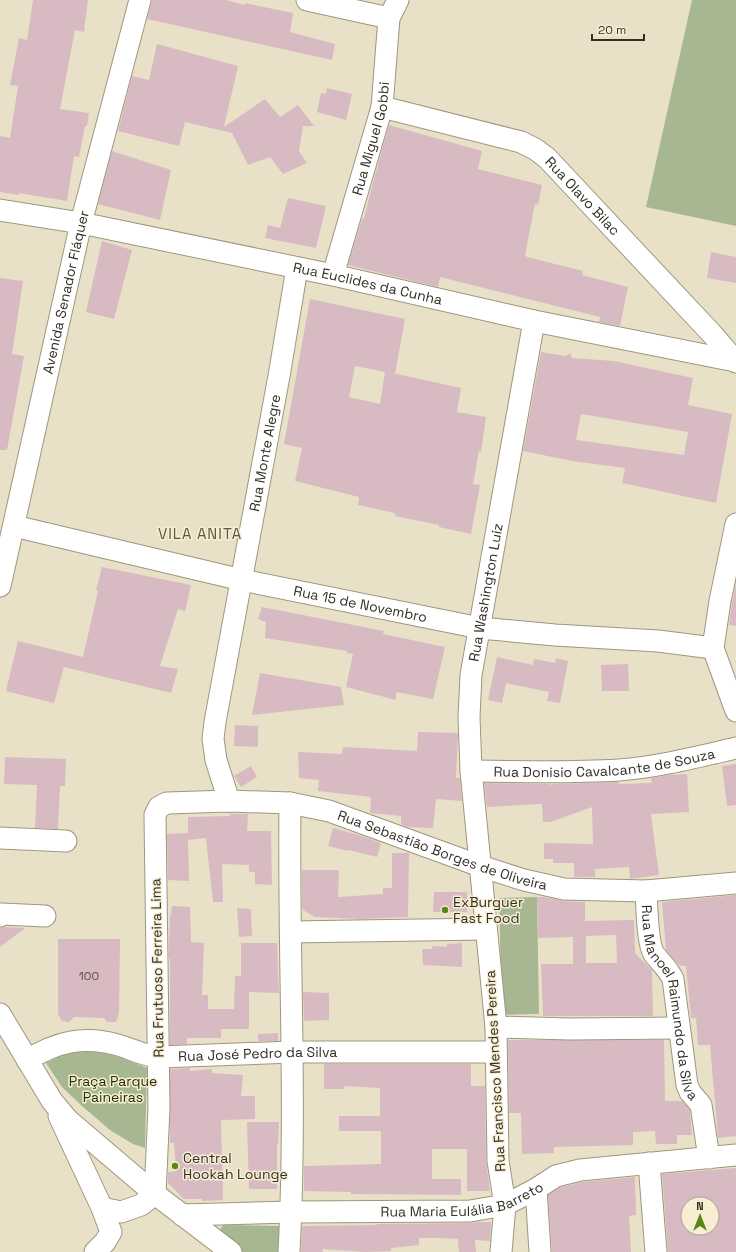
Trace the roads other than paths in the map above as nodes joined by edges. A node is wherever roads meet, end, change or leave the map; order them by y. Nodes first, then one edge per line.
1 (140, 0) edge
2 (307, 0) edge
3 (393, 9) edge
4 (382, 107) junction
5 (0, 210) edge
6 (81, 223) junction
7 (296, 268) junction
8 (333, 274) junction
9 (534, 321) junction
10 (735, 362) edge
11 (736, 524) edge
12 (14, 526) junction
13 (242, 580) junction
14 (0, 586) edge
15 (480, 628) junction
16 (713, 648) junction
17 (736, 711) edge
18 (736, 748) edge
19 (472, 771) junction
20 (229, 801) junction
21 (290, 803) junction
22 (155, 815) joint
23 (0, 838) edge
24 (66, 841) dead end
25 (480, 866) junction
26 (736, 883) edge
27 (646, 891) junction
28 (0, 916) edge
29 (45, 916) dead end
30 (486, 928) junction
31 (291, 932) junction
32 (0, 1014) edge
33 (496, 1027) junction
34 (679, 1028) junction
35 (293, 1052) junction
36 (496, 1052) junction
37 (159, 1057) junction
38 (27, 1060) junction
39 (52, 1101) junction
40 (736, 1155) edge
41 (708, 1158) junction
42 (649, 1163) junction
43 (536, 1189) junction
44 (155, 1194) junction
45 (505, 1205) junction
46 (102, 1208) junction
47 (291, 1212) junction
48 (182, 1215) junction
49 (96, 1252) edge
50 (231, 1252) edge
51 (288, 1252) edge
52 (501, 1252) edge
53 (540, 1252) edge
54 (656, 1252) edge

1 - 6 street, Avenida Senador Fláquer
2 - 3 street
3 - 4 street, Rua Miguel Gobbi
4 - 8 street, Rua Miguel Gobbi
4 - 10 street, Rua Olavo Bilac
5 - 6 street, Rua Euclides da Cunha
6 - 7 street, Rua Euclides da Cunha
6 - 12 street, Avenida Senador Fláquer
7 - 8 street, Rua Euclides da Cunha
7 - 13 street, Rua Monte Alegre
8 - 9 street, Rua Euclides da Cunha
9 - 10 street, Rua Euclides da Cunha
9 - 15 street, Rua Washington Luiz
11 - 16 street
12 - 13 street, Rua 15 de Novembro
12 - 14 street, Avenida Senador Fláquer
13 - 15 street, Rua 15 de Novembro
13 - 20 street, Rua Monte Alegre
15 - 16 street, Rua 15 de Novembro
15 - 19 street, Rua Washington Luiz
16 - 17 street
18 - 19 street, Rua Donisio Cavalcante de Souza
19 - 25 street, Rua Washington Luiz
20 - 21 street, Rua Sebastião Borges de Oliveira
20 - 22 street, Rua Sebastião Borges de Oliveira
21 - 25 street, Rua Sebastião Borges de Oliveira
21 - 31 street
22 - 37 street, Rua Frutuoso Ferreira Lima
23 - 24 street
25 - 27 street, Rua Sebastião Borges de Oliveira
25 - 30 street, Rua Francisco Mendes Pereira
26 - 27 street, Rua Sebastião Borges de Oliveira
27 - 34 street, Rua Manoel Raimundo da Silva
28 - 29 street
30 - 31 street
30 - 33 street, Rua Francisco Mendes Pereira
31 - 35 street
32 - 38 street
33 - 34 street
33 - 36 street, Rua Francisco Mendes Pereira
34 - 41 street, Rua Manoel Raimundo da Silva
35 - 36 street, Rua José Pedro da Silva
35 - 37 street, Rua José Pedro da Silva
35 - 47 street
36 - 45 street, Rua Francisco Mendes Pereira
37 - 38 street, Rua José Pedro da Silva
37 - 44 street, Rua Frutuoso Ferreira Lima
38 - 39 street
39 - 44 street
39 - 46 street
40 - 41 street, Rua Maria Eulália Barreto
41 - 42 street, Rua Maria Eulália Barreto
42 - 43 street, Rua Maria Eulália Barreto
42 - 54 street
43 - 45 street, Rua Maria Eulália Barreto
43 - 53 street
44 - 46 street
44 - 48 street
45 - 47 street, Rua Maria Eulália Barreto
45 - 52 street, Rua Francisco Mendes Pereira
46 - 49 street
47 - 48 street, Rua Maria Eulália Barreto
47 - 51 street
48 - 50 street

